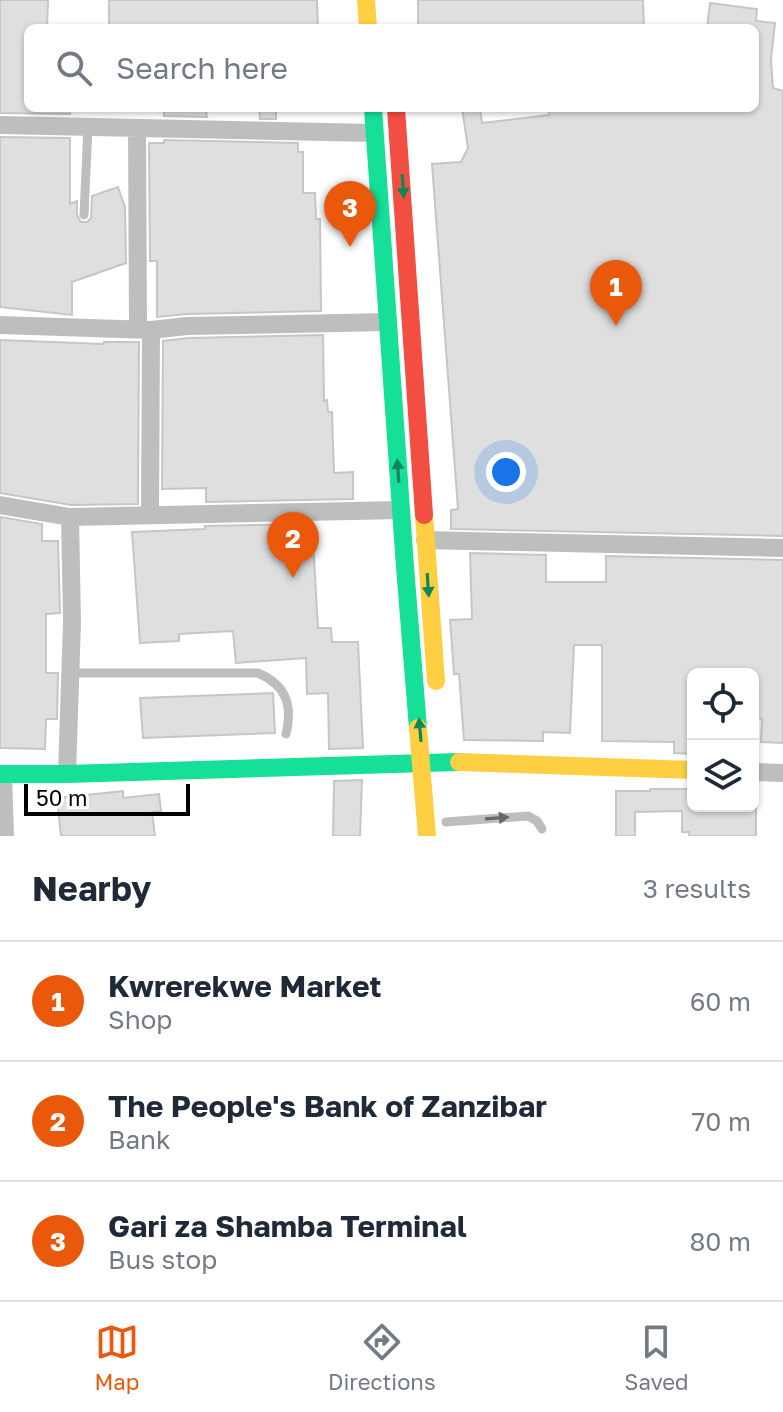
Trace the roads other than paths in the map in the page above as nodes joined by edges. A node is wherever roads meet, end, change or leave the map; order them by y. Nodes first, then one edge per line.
1 (366, 0) edge
2 (368, 24) edge
3 (373, 112) edge
4 (396, 112) edge
5 (0, 125) edge
6 (88, 127) junction
7 (137, 128) junction
8 (374, 133) junction
9 (84, 215) dead end
10 (388, 322) junction
11 (0, 325) edge
12 (145, 329) junction
13 (0, 505) edge
14 (401, 510) junction
15 (150, 515) junction
16 (70, 517) junction
17 (425, 540) junction
18 (783, 548) edge
19 (71, 673) junction
20 (437, 698) dead end
21 (286, 734) dead end
22 (422, 762) junction
23 (687, 770) edge
24 (759, 772) edge
25 (783, 773) edge
26 (1, 774) edge
27 (67, 774) junction
28 (446, 821) edge
29 (542, 829) dead end
30 (5, 836) edge
31 (427, 836) edge

1 - 2 main road
3 - 8 main road
4 -> 17 main road
5 - 6 street
6 - 7 street
6 - 9 lane
7 - 8 street
7 - 12 street
8 - 10 main road
10 - 12 street
14 -> 10 main road
11 - 12 street
12 - 15 street
13 - 16 street
14 - 15 street
22 -> 14 main road
15 - 16 street
16 - 19 street
17 - 18 street
17 -> 20 main road
19 - 21 lane
19 - 27 street
22 - 23 main road
22 - 27 main road
22 - 31 main road
24 - 25 street
26 - 27 main road
26 - 30 street
28 -> 29 lane

